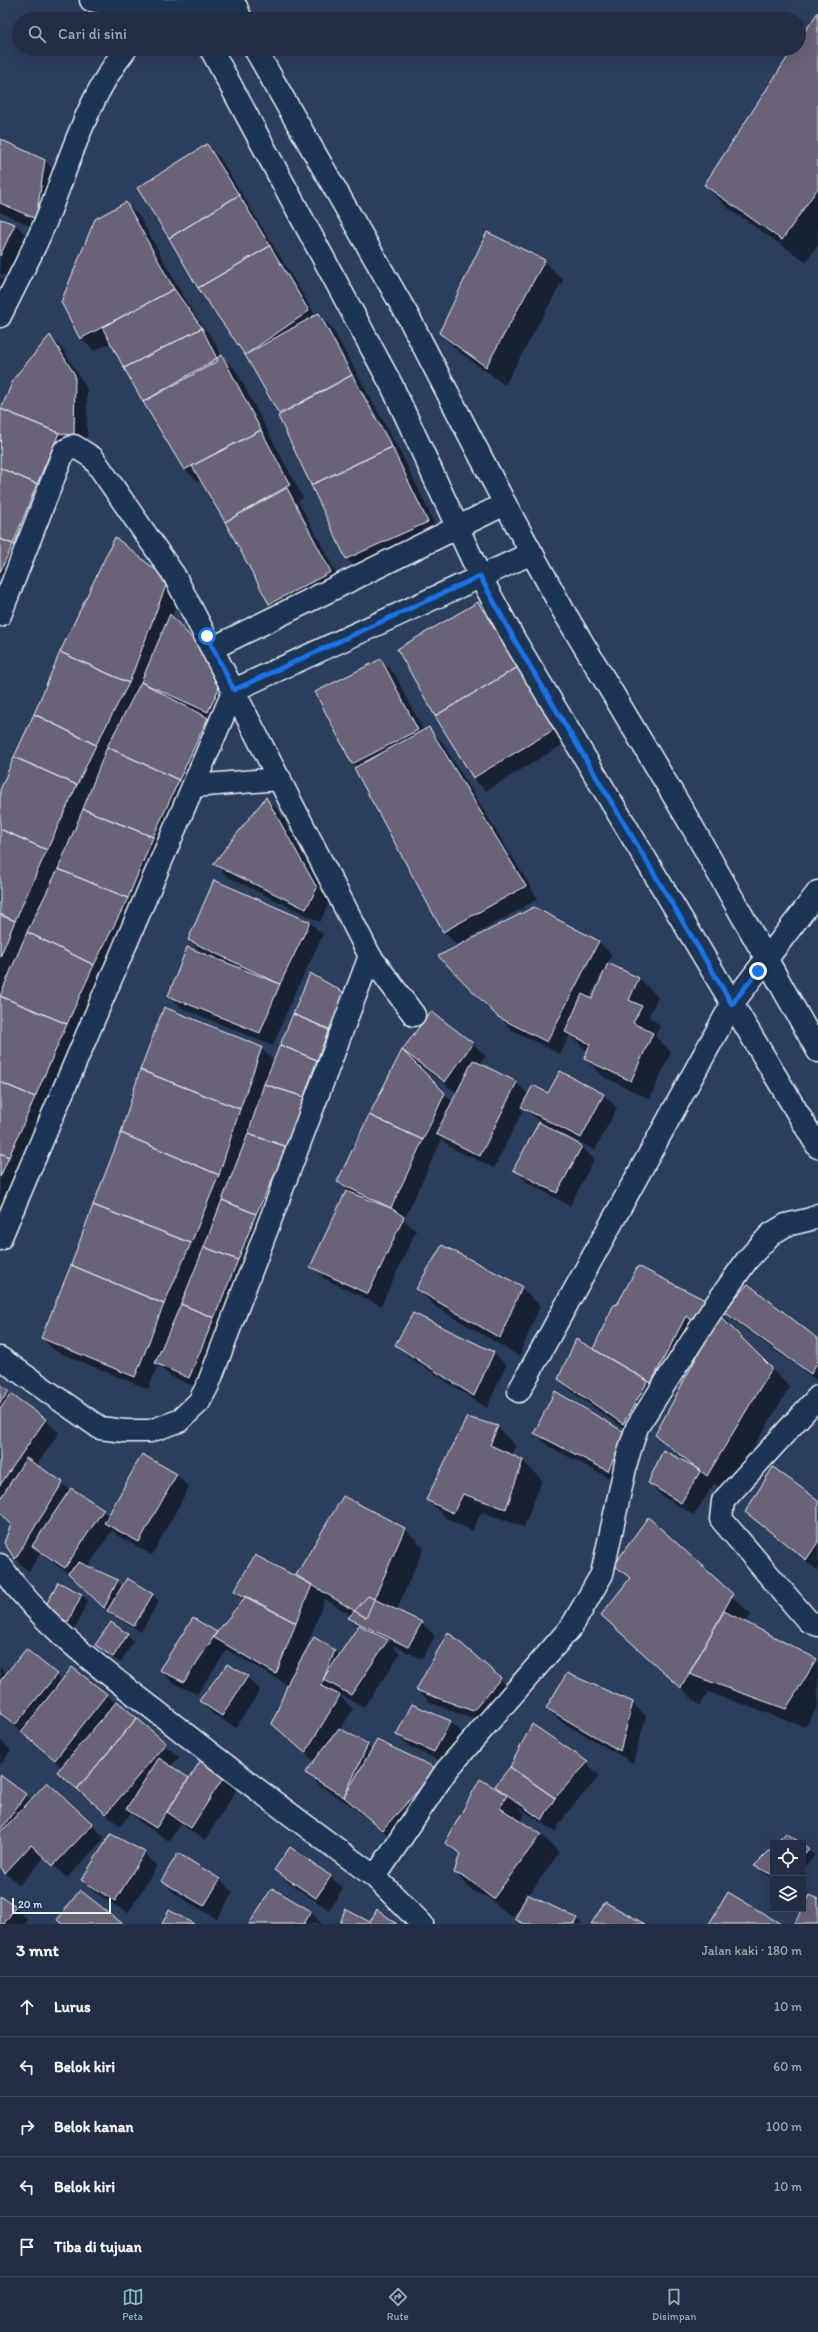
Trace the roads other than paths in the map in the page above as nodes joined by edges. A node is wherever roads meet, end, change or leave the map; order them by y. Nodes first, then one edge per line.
1 (91, 0) edge
2 (195, 9) edge
3 (144, 12) edge
4 (176, 12) edge
5 (228, 12) edge
6 (120, 56) edge
7 (215, 56) edge
8 (259, 56) edge
9 (0, 316) edge
10 (505, 504) junction
11 (458, 526) junction
12 (532, 553) junction
13 (480, 576) junction
14 (0, 615) edge
15 (213, 648) junction
16 (234, 690) junction
17 (280, 779) junction
18 (194, 786) junction
19 (818, 892) edge
20 (370, 956) junction
21 (767, 960) junction
22 (732, 1004) junction
23 (414, 1015) dead end
24 (818, 1051) edge
25 (818, 1147) edge
26 (818, 1215) edge
27 (0, 1239) edge
28 (0, 1358) edge
29 (519, 1391) dead end
30 (818, 1397) edge
31 (0, 1565) edge
32 (818, 1625) edge
33 (375, 1877) junction
34 (422, 1924) edge

1 - 3 street
2 - 4 street
2 - 5 street
6 - 9 street
7 - 11 street
8 - 10 street
10 - 11 street
10 - 12 street
11 - 13 street
11 - 15 street
12 - 13 street
12 - 21 street
13 - 16 street
13 - 22 street
14 - 15 street
15 - 16 street
16 - 17 street
16 - 18 street
17 - 18 street
17 - 20 street
18 - 27 street
19 - 21 street
20 - 23 street
20 - 28 street
21 - 22 street
21 - 24 street
22 - 25 street
22 - 29 street
26 - 33 street
30 - 32 street
31 - 33 street
33 - 34 street

